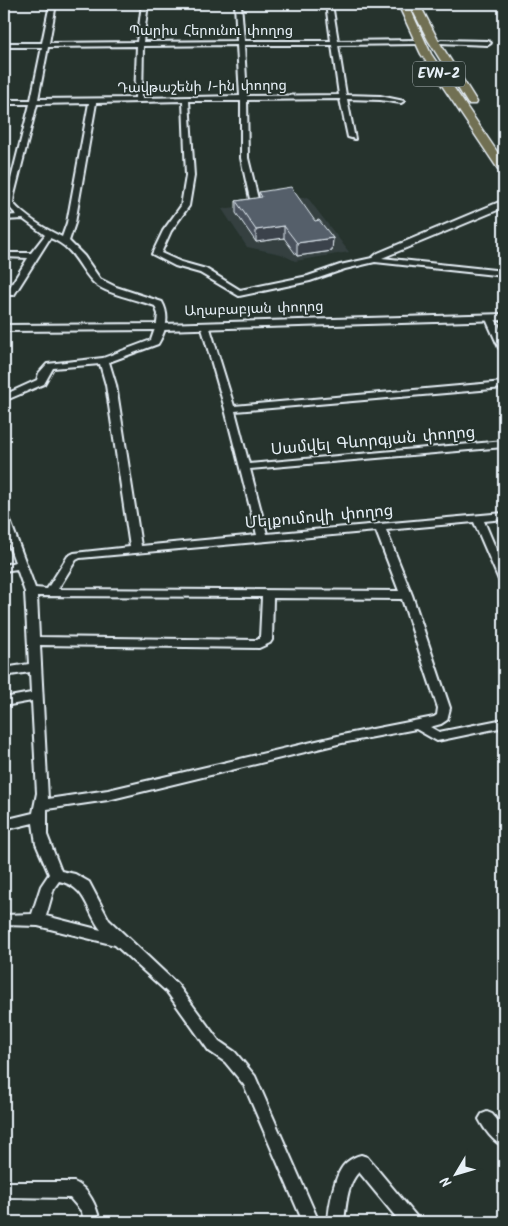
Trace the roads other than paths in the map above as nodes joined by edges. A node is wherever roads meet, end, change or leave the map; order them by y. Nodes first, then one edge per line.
1 (54, 4) edge
2 (145, 4) edge
3 (238, 4) edge
4 (329, 4) edge
5 (403, 4) edge
6 (414, 4) edge
7 (422, 4) edge
8 (392, 6) dead end
9 (419, 41) junction
10 (335, 42) junction
11 (441, 42) junction
12 (239, 43) junction
13 (488, 43) dead end
14 (140, 44) junction
15 (4, 45) edge
16 (46, 45) junction
17 (452, 68) junction
18 (343, 97) junction
19 (242, 99) junction
20 (138, 101) junction
21 (186, 101) junction
22 (401, 101) dead end
23 (4, 102) edge
24 (34, 102) junction
25 (92, 102) junction
26 (469, 106) junction
27 (352, 137) dead end
28 (504, 150) edge
29 (504, 170) edge
30 (254, 199) edge
31 (504, 202) edge
32 (24, 217) junction
33 (4, 218) edge
34 (49, 234) junction
35 (65, 241) junction
36 (4, 255) edge
37 (33, 256) junction
38 (374, 260) junction
39 (504, 274) edge
40 (4, 292) edge
41 (504, 317) edge
42 (490, 319) junction
43 (205, 325) junction
44 (163, 327) junction
45 (4, 328) edge
46 (504, 348) edge
47 (104, 361) junction
48 (504, 385) edge
49 (4, 398) edge
50 (230, 409) junction
51 (504, 444) edge
52 (244, 467) junction
53 (504, 516) edge
54 (4, 518) edge
55 (478, 519) junction
56 (380, 527) junction
57 (264, 538) junction
58 (136, 550) junction
59 (22, 564) junction
60 (4, 568) edge
61 (504, 580) edge
62 (31, 592) junction
63 (50, 592) junction
64 (268, 593) junction
65 (406, 595) junction
66 (35, 641) junction
67 (34, 667) junction
68 (4, 672) edge
69 (36, 696) junction
70 (4, 702) edge
71 (504, 723) edge
72 (419, 725) junction
73 (39, 811) junction
74 (4, 825) edge
75 (56, 875) junction
76 (4, 920) edge
77 (38, 920) junction
78 (118, 940) junction
79 (487, 1120) dead end
80 (504, 1139) edge
81 (4, 1190) edge
82 (92, 1222) edge
83 (312, 1222) edge
84 (336, 1222) edge
85 (410, 1222) edge

1 - 16 street
2 - 14 street
3 - 12 street
4 - 10 street
5 - 9 main road, EVN-2
6 - 17 main road, EVN-2
7 - 11 main road
8 - 9 main road
9 - 10 street, Պարիս Հերունու փողոց
9 - 26 main road, EVN-2
10 - 12 street, Պարիս Հերունու փողոց
10 - 18 street
11 - 13 street
11 - 17 main road
12 - 14 street, Պարիս Հերունու փողոց
12 - 19 street
14 - 16 street, Պարիս Հերունու փողոց
14 - 20 street
15 - 16 street, Պարիս Հերունու փողոց
16 - 24 street
17 - 26 main road, EVN-2
18 - 19 street, Դավթաշենի 1-ին փողոց
18 - 22 street, Դավթաշենի 1-ին փողոց
18 - 27 street
19 - 21 street, Դավթաշենի 1-ին փողոց
19 - 30 street
20 - 21 street, Դավթաշենի 1-ին փողոց
20 - 25 street, Դավթաշենի 1-ին փողոց
21 - 38 street
23 - 24 street, Դավթաշենի 1-ին փողոց
24 - 25 street, Դավթաշենի 1-ին փողոց
24 - 32 street
25 - 35 street
26 - 28 main road, EVN-2
26 - 29 main road, EVN-2
31 - 38 street
32 - 33 street
32 - 34 street
34 - 35 street
34 - 37 street
35 - 44 street
36 - 37 street
37 - 40 street
38 - 39 street
41 - 42 street, Աղաբաբյան փողոց
42 - 43 street, Աղաբաբյան փողոց
42 - 46 street
43 - 44 street, Աղաբաբյան փողոց
43 - 50 street
44 - 45 street, Աղաբաբյան փողոց
44 - 47 street
47 - 49 street
47 - 58 street
48 - 50 street
50 - 52 street
51 - 52 street, Սամվել Գևորգյան փողոց
52 - 57 street
53 - 55 street, Մելքումովի փողոց
54 - 59 street
55 - 56 street, Մելքումովի փողոց
55 - 61 street
56 - 57 street, Մելքումովի փողոց
56 - 65 street
57 - 58 street, Մելքումովի փողոց
58 - 63 street, Մելքումովի փողոց
59 - 60 street
59 - 62 street
62 - 63 street
62 - 66 street
63 - 64 street
64 - 65 street
64 - 66 street
65 - 72 street
66 - 67 street
67 - 68 street
67 - 69 street
69 - 70 street
69 - 73 street
71 - 72 street
72 - 73 street
73 - 74 street
73 - 75 street
75 - 77 street
75 - 78 street
76 - 77 street
77 - 78 street
78 - 83 street
79 - 80 street
81 - 82 street
84 - 85 street

